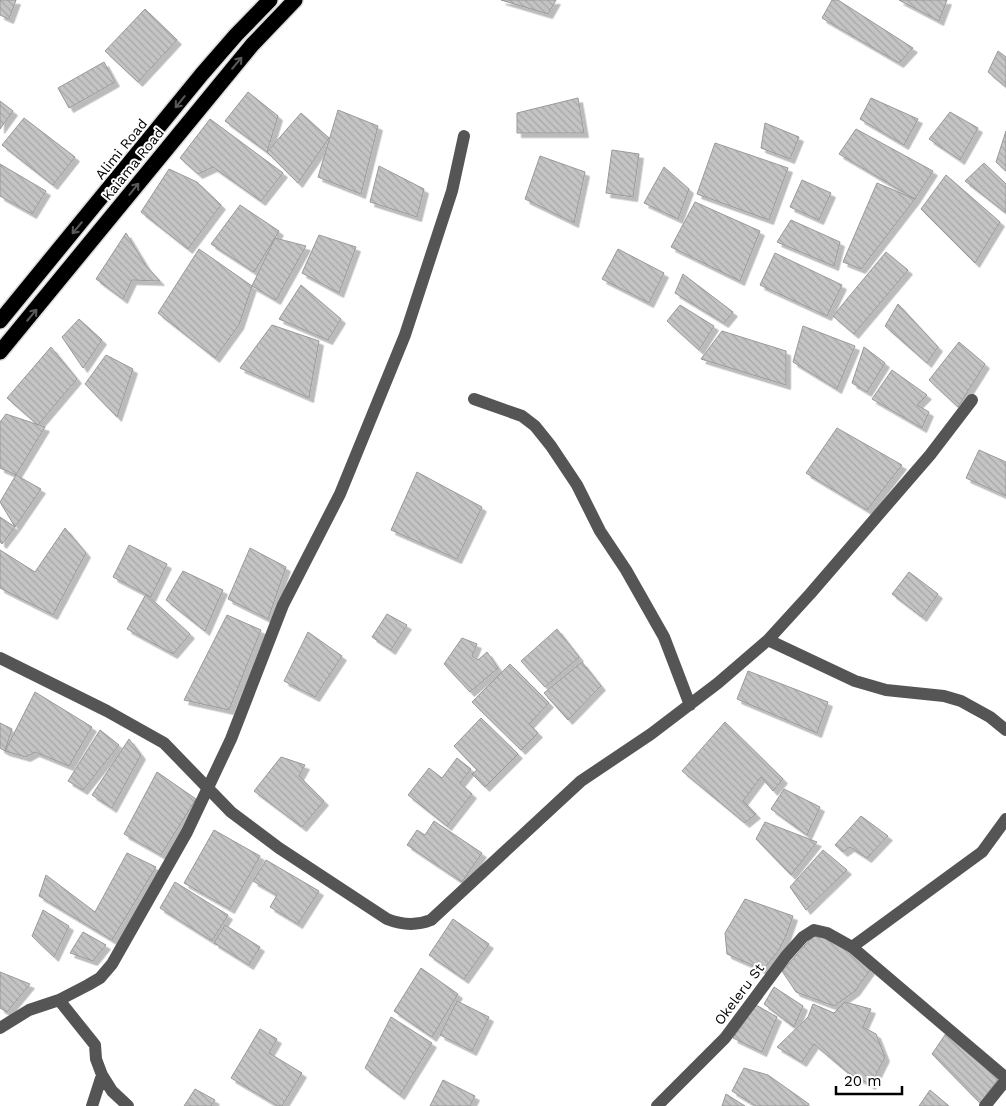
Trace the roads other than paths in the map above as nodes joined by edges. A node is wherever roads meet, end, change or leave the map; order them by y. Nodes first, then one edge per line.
1 (270, 0) edge
2 (295, 0) edge
3 (464, 136) dead end
4 (0, 321) edge
5 (0, 352) edge
6 (474, 399) dead end
7 (972, 400) dead end
8 (768, 640) junction
9 (0, 658) edge
10 (690, 704) junction
11 (1006, 730) edge
12 (208, 789) junction
13 (1006, 819) edge
14 (852, 947) junction
15 (59, 1000) junction
16 (0, 1028) edge
17 (102, 1075) junction
18 (1006, 1079) edge
19 (92, 1106) edge
20 (128, 1106) edge
21 (657, 1106) edge
22 (986, 1106) edge

1 -> 4 highway, Alimi Road
5 -> 2 highway, Kaiama Road
3 - 12 street
6 - 10 street
7 - 8 street
8 - 10 street
8 - 11 street
9 - 12 street
10 - 12 street
12 - 15 street
13 - 14 street
14 - 18 street
14 - 21 street, Okeleru St
15 - 16 street
15 - 17 street
17 - 19 street
17 - 20 street
18 - 22 street

